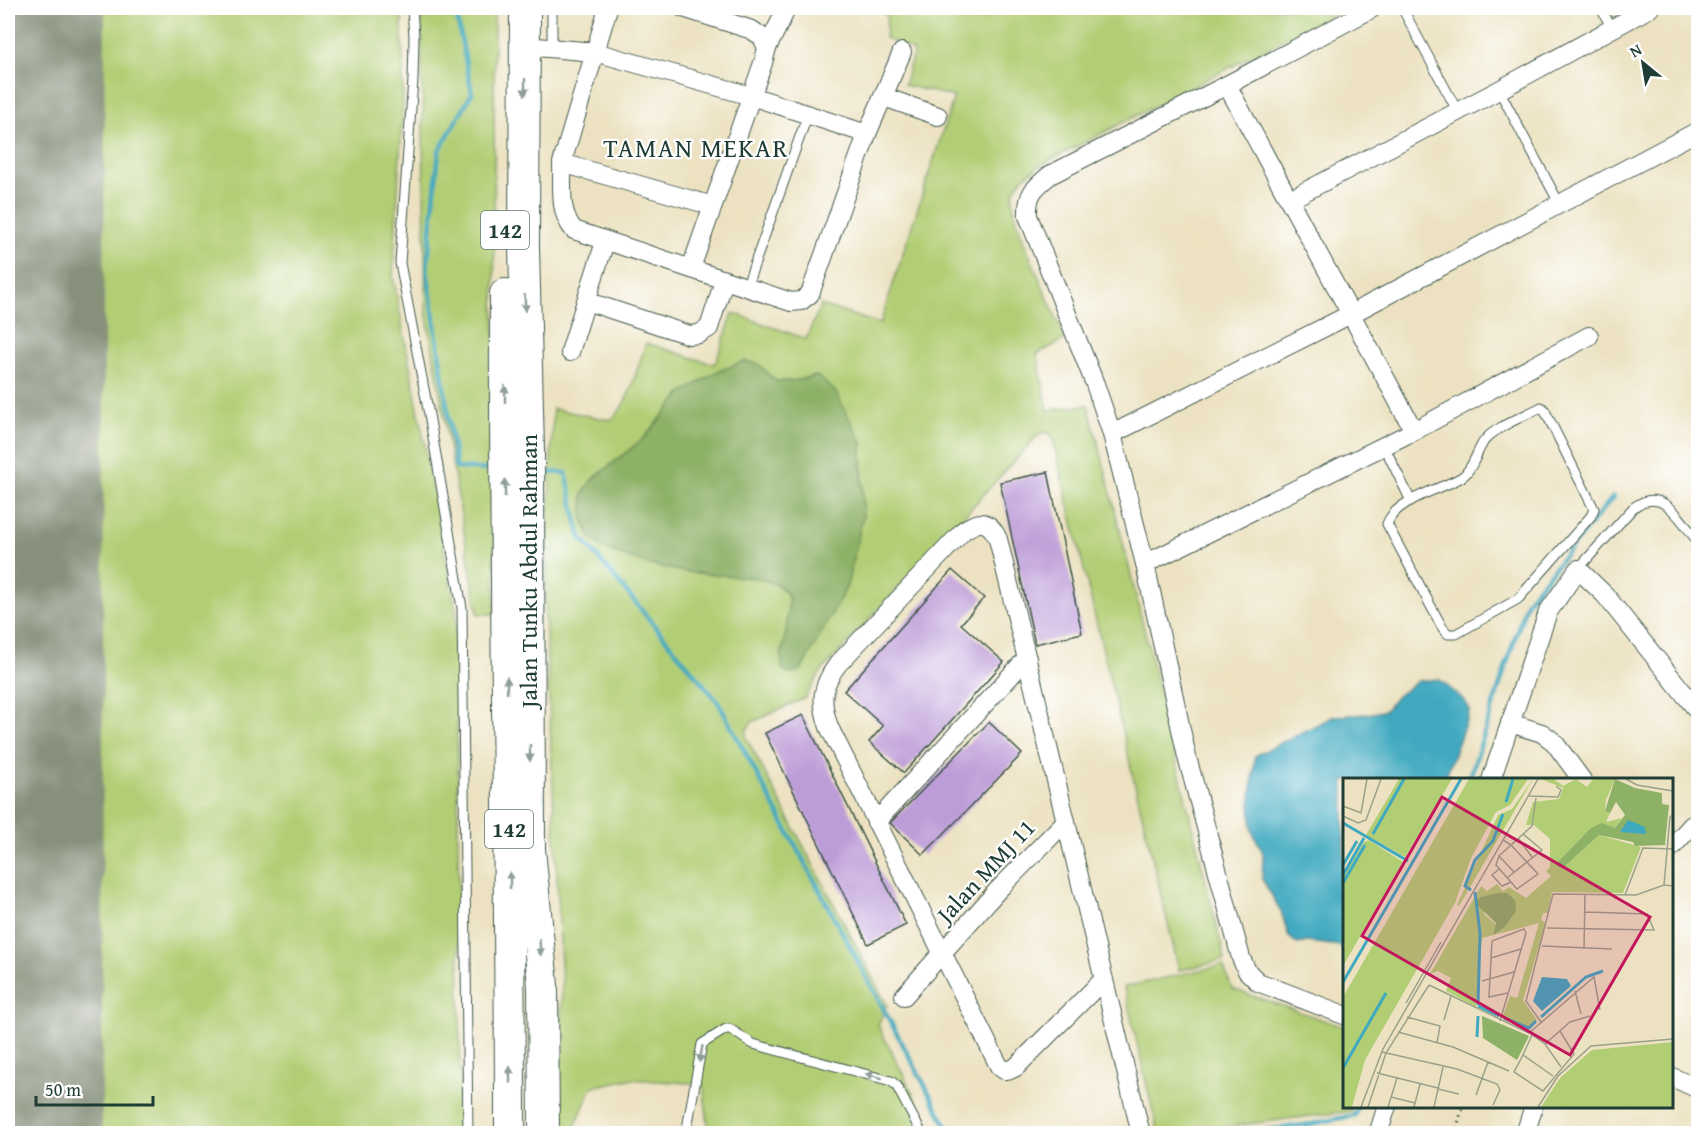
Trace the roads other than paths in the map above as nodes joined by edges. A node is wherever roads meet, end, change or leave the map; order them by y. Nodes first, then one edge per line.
1 (412, 8) edge
2 (504, 8) edge
3 (525, 8) edge
4 (552, 8) edge
5 (608, 8) edge
6 (683, 8) edge
7 (787, 8) edge
8 (1373, 8) edge
9 (1402, 8) edge
10 (1601, 8) edge
11 (1650, 8) edge
12 (1612, 28) junction
13 (538, 48) junction
14 (767, 48) junction
15 (595, 52) junction
16 (902, 52) dead end
17 (1227, 85) junction
18 (1499, 90) junction
19 (751, 96) junction
20 (884, 97) junction
21 (1458, 112) junction
22 (808, 114) junction
23 (938, 116) dead end
24 (1698, 131) edge
25 (867, 134) junction
26 (562, 163) junction
27 (1289, 200) junction
28 (1559, 203) junction
29 (713, 206) junction
30 (605, 242) junction
31 (691, 268) junction
32 (724, 281) junction
33 (746, 288) junction
34 (586, 301) junction
35 (1351, 314) junction
36 (1589, 336) dead end
37 (570, 352) dead end
38 (1414, 432) junction
39 (1112, 434) junction
40 (1384, 446) junction
41 (517, 451) junction
42 (1411, 501) junction
43 (516, 525) junction
44 (1698, 542) edge
45 (1145, 564) junction
46 (1578, 569) junction
47 (1027, 658) junction
48 (1698, 711) edge
49 (1510, 723) junction
50 (1492, 778) edge
51 (1581, 778) edge
52 (1066, 820) junction
53 (876, 822) junction
54 (1692, 825) dead end
55 (1673, 845) edge
56 (942, 954) junction
57 (1104, 979) junction
58 (904, 996) dead end
59 (1343, 1015) edge
60 (1673, 1078) edge
61 (1698, 1089) edge
62 (1387, 1108) edge
63 (1534, 1108) edge
64 (468, 1134) edge
65 (510, 1134) edge
66 (544, 1134) edge
67 (686, 1134) edge
68 (922, 1134) edge
69 (1141, 1134) edge
70 (1378, 1134) edge
71 (1525, 1134) edge

1 - 64 lane
41 -> 2 main road, Jalan Tunku Abdul Rahman / 142
3 - 13 main road, Jalan Tunku Abdul Rahman / 142
4 - 13 lane
5 - 15 street
6 - 14 street
7 - 14 street
8 - 17 street
9 - 21 lane
10 - 12 lane
11 - 12 street
12 - 18 street
13 - 15 street
13 -> 41 main road, Jalan Tunku Abdul Rahman / 142
14 - 19 street
15 - 19 street
15 - 26 street
16 - 20 street
17 - 27 street
17 - 39 street
18 - 21 street
18 - 28 lane
19 - 22 street
19 - 29 street
20 - 23 street
20 - 25 street
21 - 27 street
22 - 25 street
22 - 33 lane
24 - 28 street
25 - 33 street
26 - 29 street
26 - 30 street
27 - 35 street
28 - 35 street
29 - 31 street
30 - 31 street
30 - 34 street
31 - 32 street
32 - 33 street
32 - 34 street
34 - 37 street
35 - 38 street
35 - 39 street
36 - 38 street
38 - 40 street
39 - 45 street
40 - 42 lane
40 - 45 street
41 - 43 main road, Jalan Tunku Abdul Rahman / 142
42 - 42 lane
65 -> 43 main road, Jalan Tunku Abdul Rahman / 142
43 -> 66 main road, Jalan Tunku Abdul Rahman / 142
44 - 46 lane
45 - 59 street
46 - 48 street
46 - 49 street
47 - 52 street
47 - 53 street
47 - 53 street
49 - 50 street
49 - 51 street
52 - 56 street, Jalan MMJ 11
52 - 57 street
53 - 56 street
54 - 55 street
56 - 57 street
56 - 58 street, Jalan MMJ 11
57 - 69 street
60 - 61 street
62 - 70 street
63 - 71 street
68 -> 67 lane

